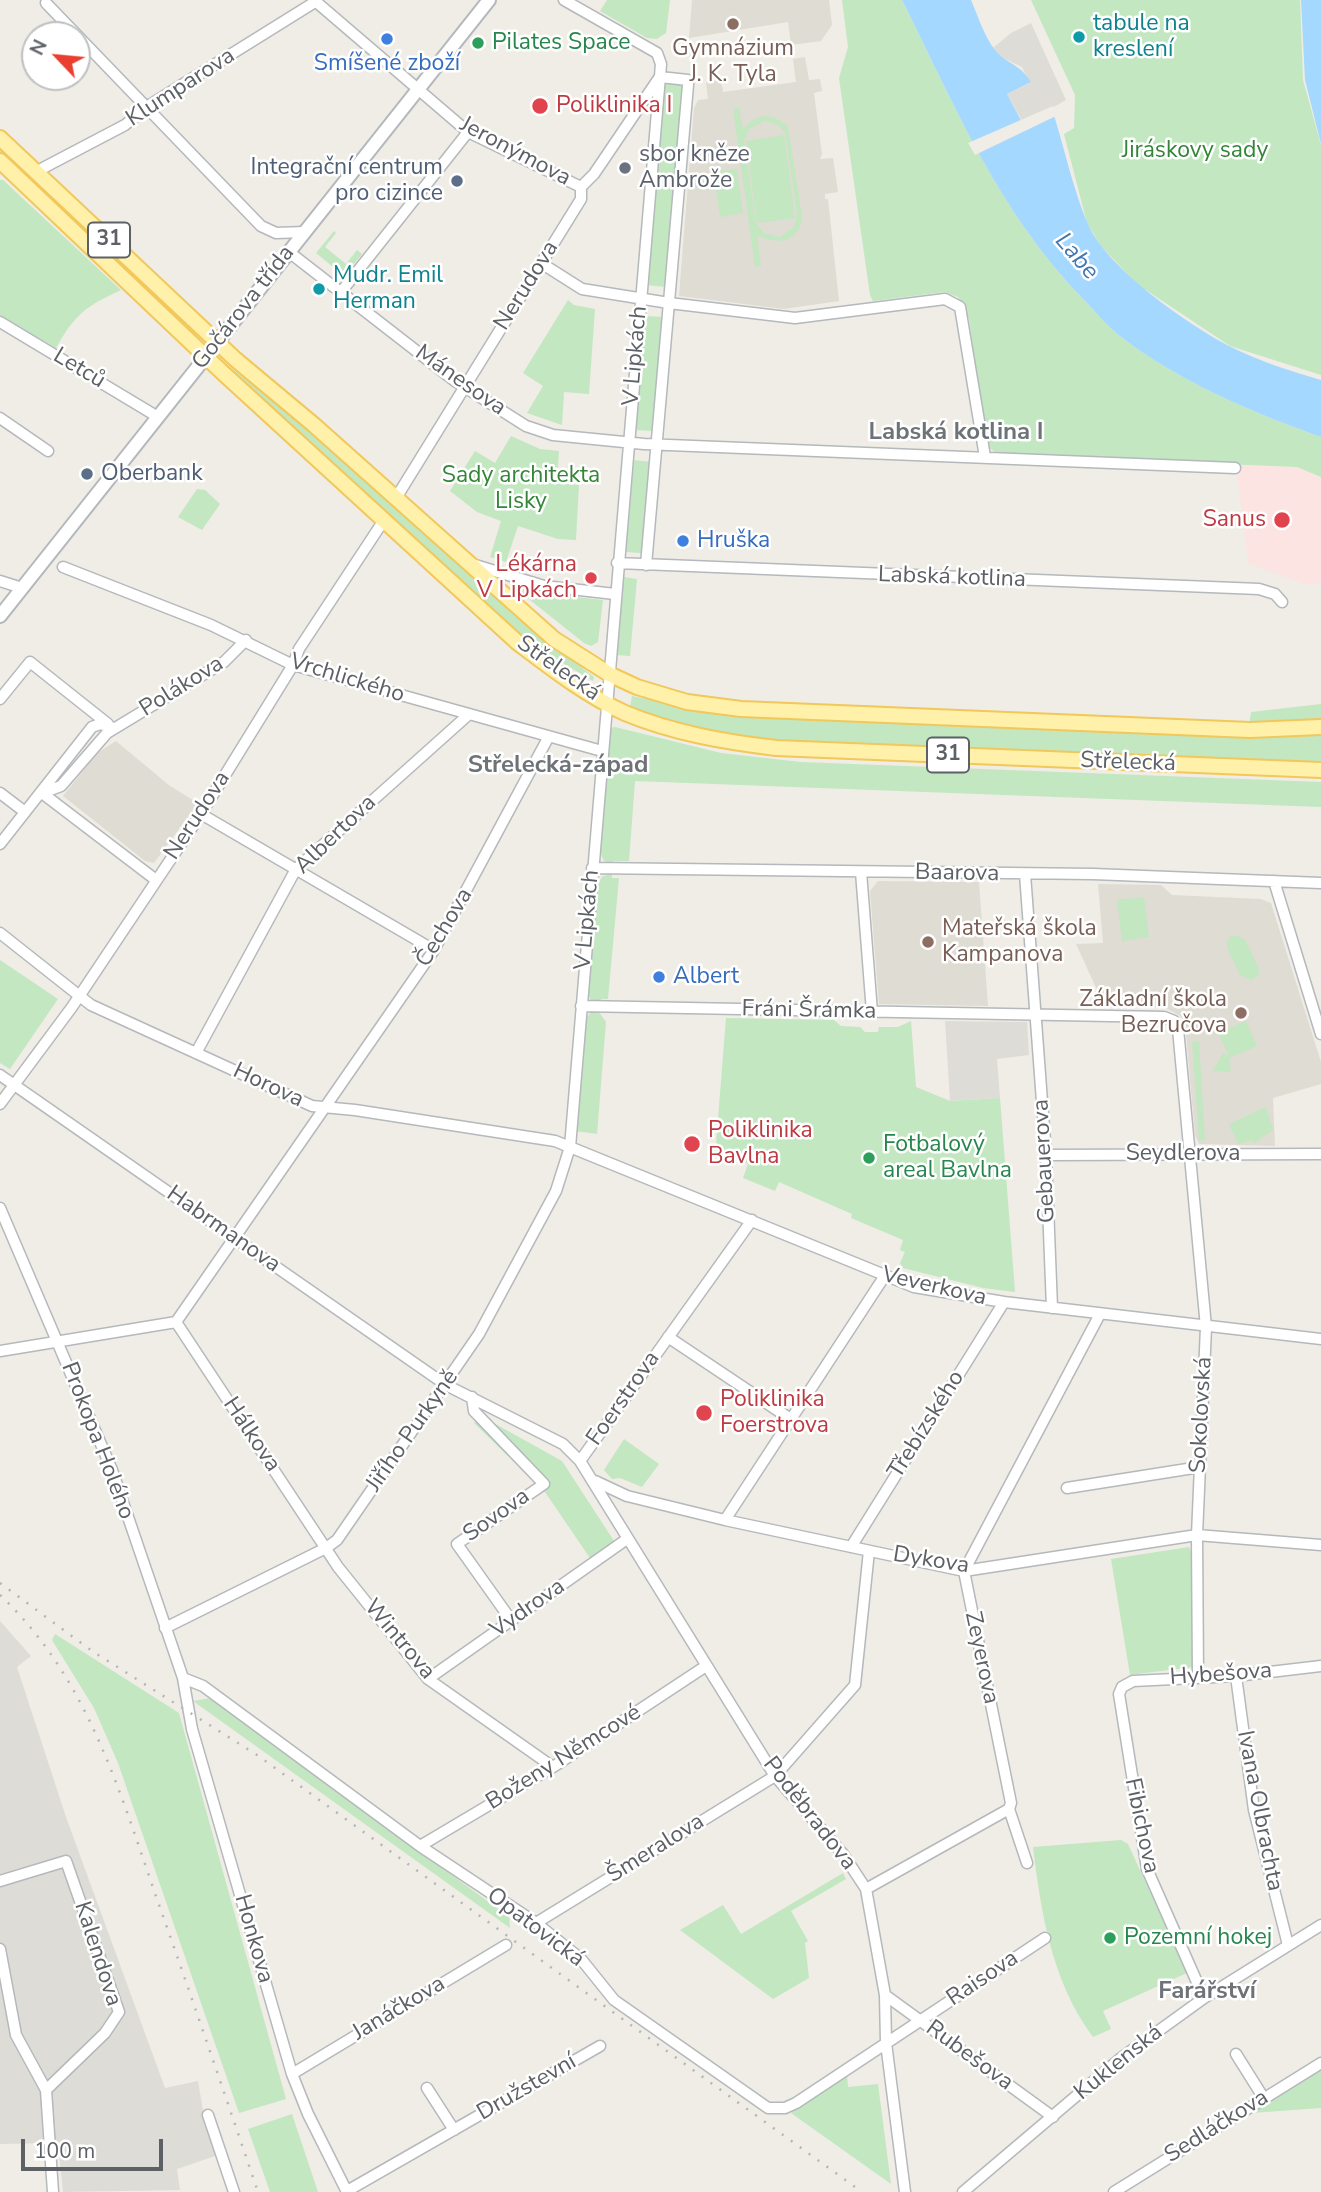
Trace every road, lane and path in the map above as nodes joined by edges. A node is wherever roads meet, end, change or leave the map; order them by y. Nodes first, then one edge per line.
1 (489, 0) edge
2 (564, 0) edge
3 (314, 1) edge
4 (46, 3) dead end
5 (660, 78) junction
6 (417, 90) junction
7 (148, 106) junction
8 (468, 132) junction
9 (0, 138) edge
10 (0, 161) edge
11 (43, 168) dead end
12 (581, 187) junction
13 (305, 232) junction
14 (289, 252) junction
15 (541, 263) junction
16 (341, 292) junction
17 (640, 298) junction
18 (669, 303) junction
19 (0, 322) edge
20 (218, 342) junction
21 (207, 355) junction
22 (464, 387) junction
23 (158, 417) junction
24 (0, 418) edge
25 (629, 443) junction
26 (658, 443) junction
27 (48, 451) dead end
28 (985, 457) junction
29 (1235, 468) dead end
30 (396, 498) junction
31 (384, 520) junction
32 (464, 561) junction
33 (617, 563) junction
34 (646, 565) junction
35 (63, 567) dead end
36 (0, 581) edge
37 (22, 588) junction
38 (615, 594) junction
39 (1282, 602) dead end
40 (0, 616) edge
41 (246, 640) junction
42 (293, 665) junction
43 (609, 674) junction
44 (0, 699) edge
45 (607, 704) junction
46 (467, 716) junction
47 (1321, 727) edge
48 (114, 729) junction
49 (548, 738) junction
50 (602, 751) junction
51 (1321, 772) edge
52 (0, 793) edge
53 (42, 793) junction
54 (26, 812) junction
55 (201, 814) junction
56 (0, 844) edge
57 (592, 868) junction
58 (296, 869) junction
59 (861, 873) junction
60 (1025, 874) junction
61 (156, 880) junction
62 (1274, 881) junction
63 (1321, 883) edge
64 (0, 933) edge
65 (434, 950) junction
66 (78, 995) junction
67 (581, 1006) junction
68 (872, 1012) junction
69 (1036, 1014) junction
70 (1321, 1034) edge
71 (196, 1053) junction
72 (0, 1075) edge
73 (15, 1086) junction
74 (0, 1104) edge
75 (325, 1109) junction
76 (570, 1147) junction
77 (1188, 1154) junction
78 (1321, 1154) edge
79 (1046, 1155) junction
80 (0, 1208) edge
81 (752, 1220) junction
82 (235, 1238) junction
83 (884, 1277) junction
84 (1004, 1303) junction
85 (1052, 1308) junction
86 (1100, 1314) junction
87 (176, 1322) junction
88 (1206, 1327) junction
89 (668, 1337) junction
90 (57, 1339) junction
91 (1321, 1339) edge
92 (0, 1351) edge
93 (446, 1385) junction
94 (472, 1397) junction
95 (792, 1420) junction
96 (580, 1461) junction
97 (1200, 1467) junction
98 (591, 1479) junction
99 (1067, 1488) dead end
100 (725, 1520) junction
101 (1197, 1535) junction
102 (627, 1539) junction
103 (1321, 1545) edge
104 (851, 1547) junction
105 (326, 1548) junction
106 (869, 1551) junction
107 (964, 1571) junction
108 (512, 1620) junction
109 (165, 1628) junction
110 (706, 1666) junction
111 (1321, 1666) edge
112 (1237, 1676) junction
113 (183, 1678) junction
114 (1198, 1678) junction
115 (428, 1679) junction
116 (1122, 1687) joint
117 (553, 1767) junction
118 (775, 1776) junction
119 (1009, 1809) junction
120 (420, 1846) junction
121 (1027, 1863) dead end
122 (0, 1881) edge
123 (866, 1889) junction
124 (536, 1923) junction
125 (1321, 1925) edge
126 (1045, 1938) dead end
127 (506, 1945) dead end
128 (1288, 1945) junction
129 (0, 1949) edge
130 (886, 1995) junction
131 (1204, 1998) junction
132 (921, 2021) junction
133 (886, 2043) junction
134 (600, 2046) dead end
135 (1236, 2054) dead end
136 (1321, 2063) edge
137 (292, 2074) junction
138 (427, 2088) dead end
139 (46, 2090) junction
140 (1263, 2097) junction
141 (208, 2115) dead end
142 (1053, 2117) junction
143 (454, 2130) junction
144 (53, 2192) edge
145 (234, 2192) edge
146 (347, 2192) edge
147 (905, 2192) edge
148 (963, 2192) edge
149 (1114, 2192) edge

1 - 6 street, Gočárova třída
2 - 5 street
3 - 6 street, Jeronýmova
3 - 7 street, Klumparova
4 - 7 street
5 - 12 street, Nerudova
5 - 17 street, V Lipkách
5 - 18 street, V Lipkách
6 - 8 street, Jeronýmova
6 - 13 street, Gočárova třída
7 - 11 street, Klumparova
7 - 13 street
8 - 12 street, Jeronýmova
8 - 16 street
9 - 20 main road, Střelecká / 31
10 - 21 main road, Střelecká / 31
12 - 15 street, Nerudova
13 - 14 street, Gočárova třída
14 - 16 street, Mánesova
14 - 20 street, Gočárova třída
15 - 17 street
15 - 22 street, Nerudova
16 - 22 street, Mánesova
17 - 18 street
17 - 25 street, V Lipkách
18 - 26 street, V Lipkách
18 - 28 street
19 - 23 street, Letců
20 - 21 street, Gočárova třída
20 - 30 main road, Střelecká / 31
21 - 23 street, Gočárova třída
21 - 31 main road, Střelecká / 31
22 - 25 street, Mánesova
22 - 30 street, Nerudova
23 - 37 street, Gočárova třída
24 - 27 street
25 - 26 street, Mánesova
25 - 33 street, V Lipkách
26 - 28 street
26 - 34 street, V Lipkách
28 - 29 street
30 - 32 main road, Střelecká / 31
31 - 42 street, Nerudova
31 - 45 main road, Střelecká / 31
32 - 38 street, Střelecká
32 - 43 main road, Střelecká / 31
33 - 34 street, Labská kotlina
33 - 38 street, V Lipkách
34 - 39 street, Labská kotlina
35 - 41 street, Vrchlického
36 - 37 street
37 - 40 street, Gočárova třída
38 - 43 street, V Lipkách
41 - 42 street, Vrchlického
41 - 48 street, Polákova
42 - 46 street, Vrchlického
42 - 55 street, Nerudova
43 - 45 street, V Lipkách
43 - 47 main road, Střelecká / 31
44 - 48 street
45 - 50 street, V Lipkách
45 - 51 main road, Střelecká / 31
46 - 49 street, Vrchlického
46 - 58 street, Albertova
48 - 53 street, Polákova
49 - 50 street, Vrchlického
49 - 65 street, Čechova
50 - 57 street, V Lipkách
52 - 54 street
53 - 54 street
53 - 61 street
54 - 56 street
55 - 58 street
55 - 61 street, Nerudova
57 - 59 street, Baarova
57 - 67 street, V Lipkách
58 - 65 street
58 - 71 street, Albertova
59 - 60 street, Baarova
59 - 68 street
60 - 62 street, Baarova
60 - 69 street, Gebauerova
61 - 66 street, Nerudova
62 - 63 street, Baarova
62 - 70 street
64 - 66 street, Horova
65 - 75 street, Čechova
66 - 71 street, Horova
66 - 73 street, Nerudova
67 - 68 street, Fráni Šrámka
67 - 76 street, V Lipkách
68 - 69 street, Fráni Šrámka
69 - 77 street
69 - 79 street, Gebauerova
71 - 75 street, Horova
72 - 73 street, Habrmanova
73 - 74 street, Nerudova
73 - 82 street, Habrmanova
75 - 76 street, Horova
75 - 82 street, Čechova
76 - 81 street, Veverkova
76 - 93 street, Jiřího Purkyně
77 - 78 street, Seydlerova
77 - 79 street, Seydlerova
77 - 88 street, Sokolovská
79 - 85 street, Gebauerova
80 - 90 street, Prokopa Holého
81 - 83 street, Veverkova
81 - 89 street, Foerstrova
82 - 87 street, Čechova
82 - 93 street, Habrmanova
83 - 84 street, Veverkova
83 - 95 street
84 - 85 street, Veverkova
84 - 104 street, Třebízského
85 - 86 street, Veverkova
86 - 88 street, Veverkova
86 - 107 street
87 - 90 street
87 - 105 street, Hálkova
88 - 91 street, Veverkova
88 - 97 street, Sokolovská
89 - 95 street, Foerstrova
89 - 96 street, Foerstrova
90 - 92 street
90 - 109 street, Prokopa Holého
93 - 94 street, Habrmanova
93 - 105 street, Jiřího Purkyně
94 - 96 street, Poděbradova
94 - 108 street, Sovova
95 - 100 street
96 - 98 street, Poděbradova
97 - 99 street
97 - 101 street, Sokolovská
98 - 100 street, Dykova
98 - 102 street, Poděbradova
100 - 104 street, Dykova
101 - 103 street, Dykova
101 - 107 street, Dykova
101 - 114 street, Sokolovská
102 - 108 street, Vydrova
102 - 110 street, Poděbradova
104 - 106 street, Dykova
105 - 109 street, Jiřího Purkyně
105 - 115 street, Wintrova
106 - 107 street, Dykova
106 - 118 street, Šmeralova
107 - 119 street, Zeyerova
108 - 115 street, Vydrova
109 - 113 street, Prokopa Holého
110 - 117 street, Boženy Němcové
110 - 118 street, Poděbradova
111 - 112 street, Hybešova
112 - 114 street, Hybešova
112 - 128 street, Ivana Olbrachta
113 - 120 street, Opatovická
113 - 137 street, Honkova
114 - 116 street, Hybešova
115 - 117 street, Wintrova
116 - 131 street, Fibichova
117 - 120 street, Boženy Němcové
118 - 123 street, Poděbradova
118 - 124 street, Šmeralova
119 - 121 street, Zeyerova
119 - 123 street
120 - 124 street, Opatovická
122 - 139 street, Kalendova
123 - 130 street, Poděbradova
124 - 133 street, Opatovická
125 - 128 street, Kuklenská
126 - 132 street, Raisova
127 - 137 street, Janáčkova
128 - 131 street, Kuklenská
129 - 139 street
130 - 132 street, Rubešova
130 - 133 street, Poděbradova
131 - 142 street, Kuklenská
132 - 133 street, Raisova
132 - 142 street, Rubešova
133 - 147 street, Poděbradova
134 - 143 street, Družstevní
135 - 140 street
136 - 140 street, Sedláčkova
137 - 146 street, Honkova
138 - 143 street, Družstevní
139 - 144 street
140 - 149 street, Sedláčkova
141 - 145 street
142 - 148 street, Kuklenská
143 - 146 street, Družstevní

